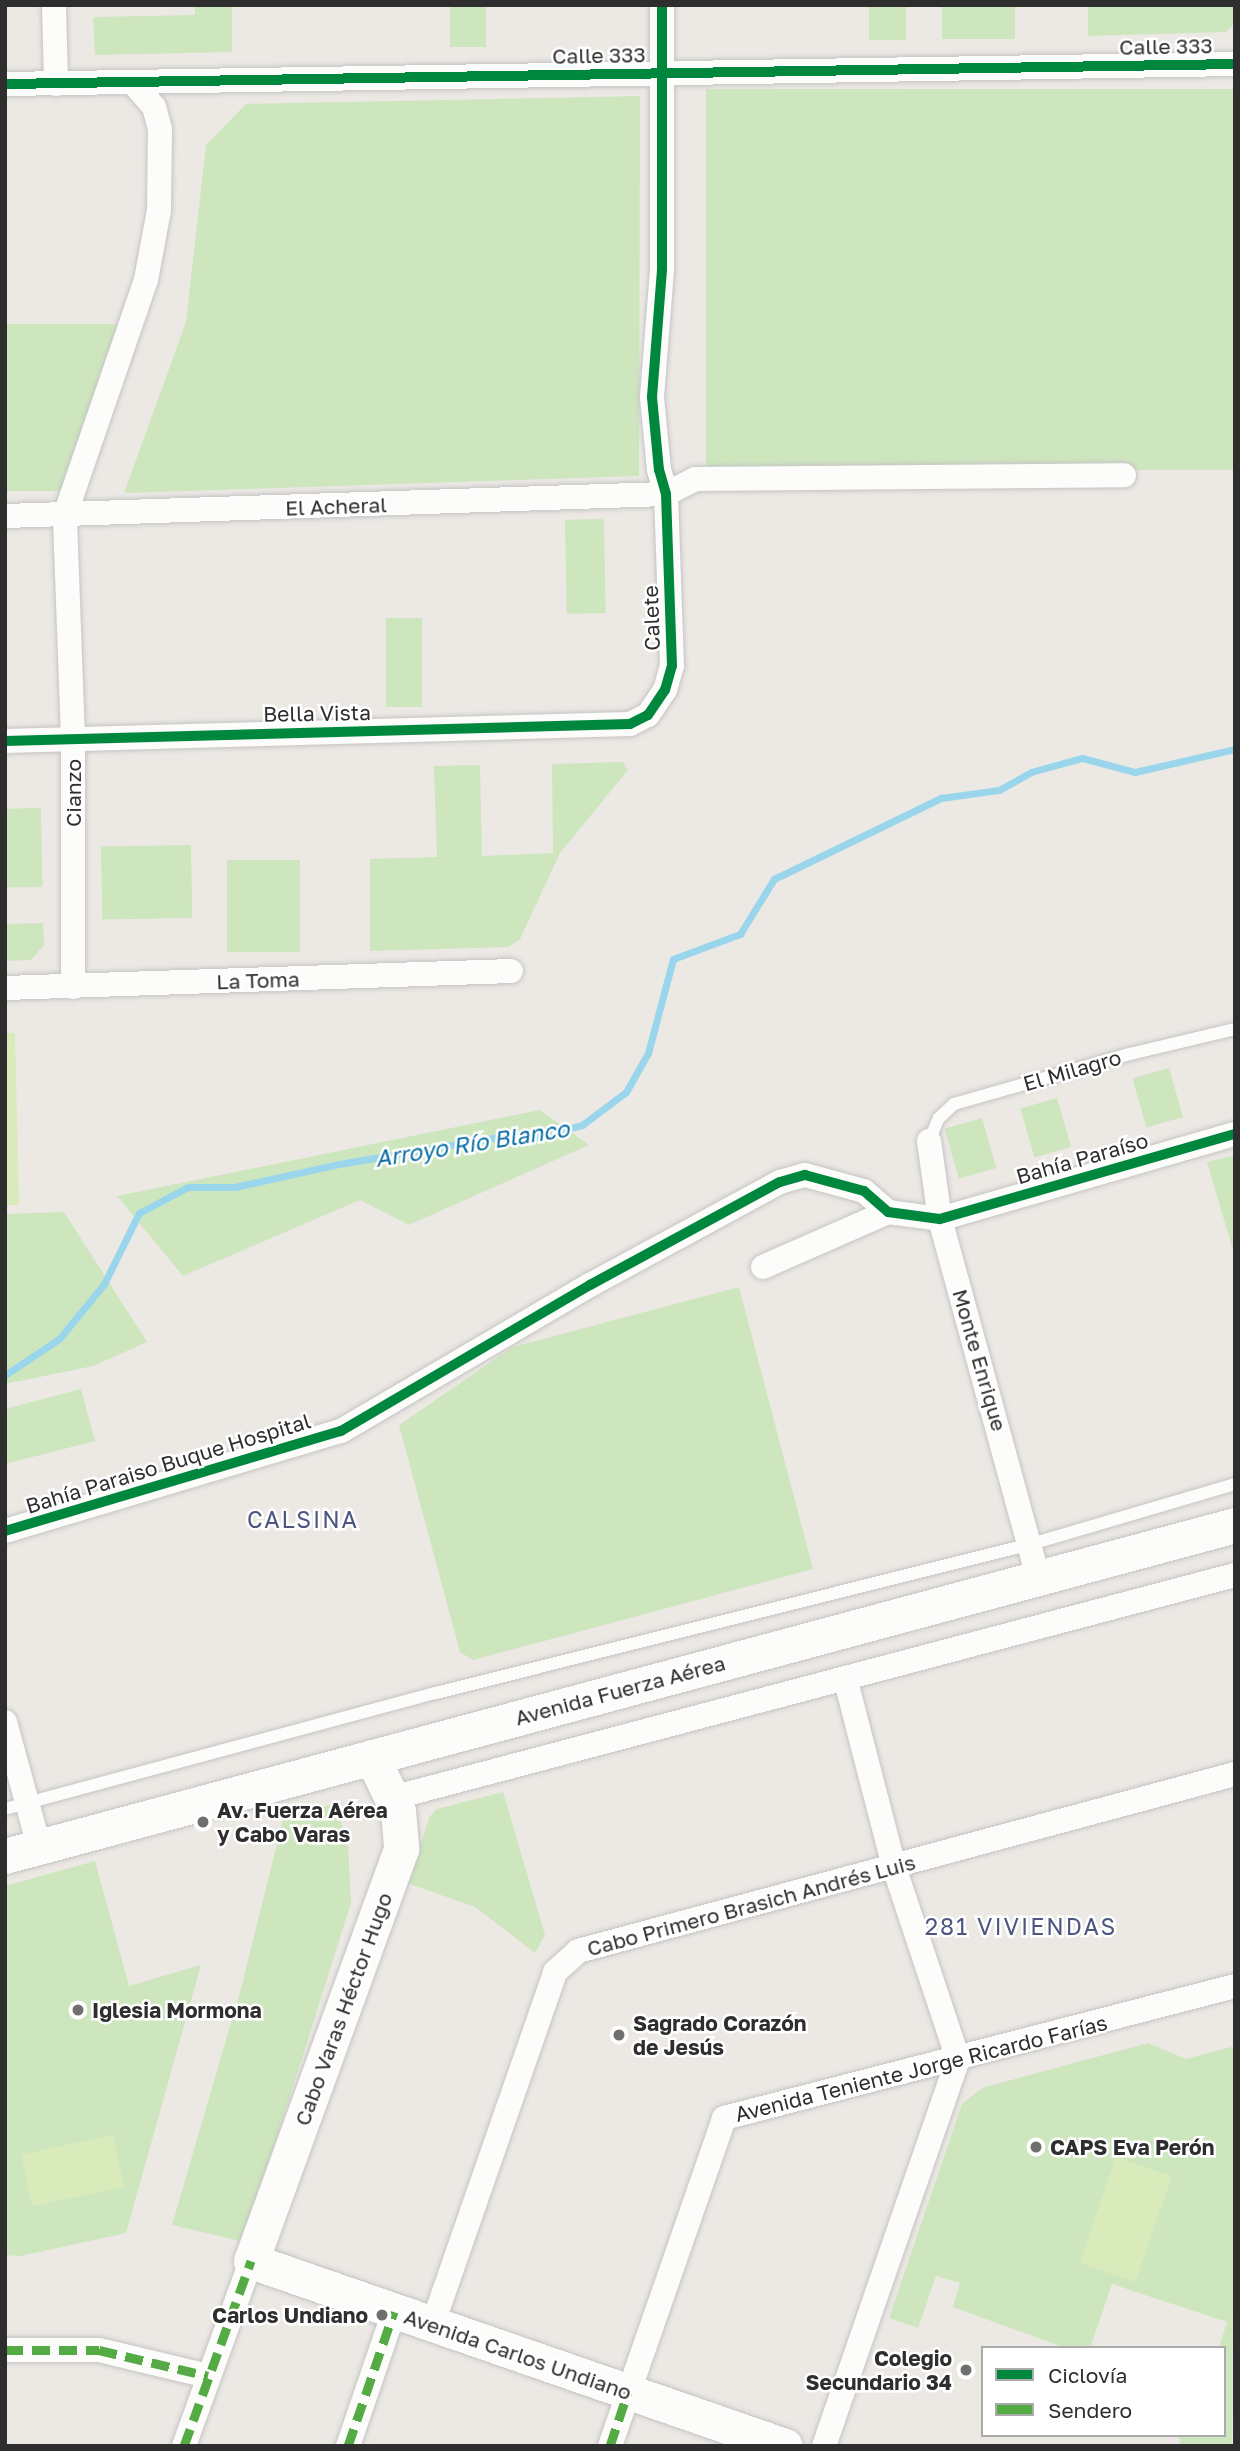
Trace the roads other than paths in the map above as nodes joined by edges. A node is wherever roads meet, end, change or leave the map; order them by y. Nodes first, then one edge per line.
1 (54, 5) edge
2 (662, 5) edge
3 (1235, 64) edge
4 (664, 73) junction
5 (188, 83) junction
6 (5, 84) edge
7 (56, 84) junction
8 (134, 84) junction
9 (160, 129) junction
10 (1124, 475) dead end
11 (666, 494) junction
12 (65, 515) junction
13 (5, 516) edge
14 (630, 724) joint
15 (73, 738) junction
16 (5, 741) edge
17 (511, 971) dead end
18 (73, 987) junction
19 (5, 988) edge
20 (1235, 1029) edge
21 (1235, 1134) edge
22 (929, 1141) joint
23 (888, 1212) junction
24 (940, 1219) junction
25 (762, 1267) dead end
26 (1235, 1484) edge
27 (1235, 1525) edge
28 (5, 1531) edge
29 (1031, 1544) junction
30 (1235, 1575) edge
31 (1038, 1578) junction
32 (845, 1678) junction
33 (5, 1722) edge
34 (372, 1757) junction
35 (1235, 1774) edge
36 (392, 1798) junction
37 (17, 1806) edge
38 (39, 1846) junction
39 (5, 1856) edge
40 (894, 1867) junction
41 (1235, 1986) edge
42 (958, 2059) junction
43 (251, 2261) junction
44 (394, 2312) junction
45 (432, 2326) junction
46 (5, 2350) edge
47 (208, 2376) junction
48 (628, 2392) junction
49 (184, 2446) edge
50 (348, 2446) edge
51 (610, 2446) edge
52 (785, 2446) edge
53 (824, 2446) edge

1 - 7 street
2 - 4 street
3 - 4 street, Calle 333
4 - 5 street, Calle 333
4 - 11 street, Calete
5 - 8 street, Calle 333
5 - 9 street
6 - 7 street, Calle 333
7 - 8 street, Calle 333
8 - 9 street
9 - 12 street
10 - 11 street
11 - 12 street, El Acheral
11 - 14 street, Calete
12 - 13 street, El Acheral
12 - 15 street, Cianzo
14 - 15 street, Bella Vista
15 - 16 street, Bella Vista
15 - 18 street, Cianzo
17 - 18 street, La Toma
18 - 19 street, La Toma
20 - 22 lane, El Milagro
21 - 24 street, Bahía Paraíso
22 - 24 street, Monte Enrique
23 - 24 street
23 - 25 street
23 - 28 street, Bahía Paraiso Buque Hospital
24 - 29 street, Monte Enrique
26 - 29 lane
27 - 31 main road, Avenida Fuerza Aérea
29 - 31 street, Monte Enrique
29 - 37 lane
30 - 32 street
31 - 34 main road, Avenida Fuerza Aérea
32 - 36 street
32 - 40 street
33 - 37 street
34 - 36 main road, Cabo Varas Héctor Hugo
34 - 38 main road, Avenida Fuerza Aérea
35 - 40 street, Cabo Primero Brasich Andrés Luis
36 - 43 main road, Cabo Varas Héctor Hugo
37 - 38 street
38 - 39 main road, Avenida Fuerza Aérea
40 - 42 street
40 - 45 street, Cabo Primero Brasich Andrés Luis
41 - 42 street, Avenida Teniente Jorge Ricardo Farías
42 - 48 street, Avenida Teniente Jorge Ricardo Farías
42 - 53 street
43 - 44 main road, Avenida Carlos Undiano
43 - 47 street
44 - 45 main road, Avenida Carlos Undiano
44 - 50 street
45 - 48 main road, Avenida Carlos Undiano
46 - 47 street
47 - 49 street
48 - 51 street
48 - 52 main road, Avenida Carlos Undiano

